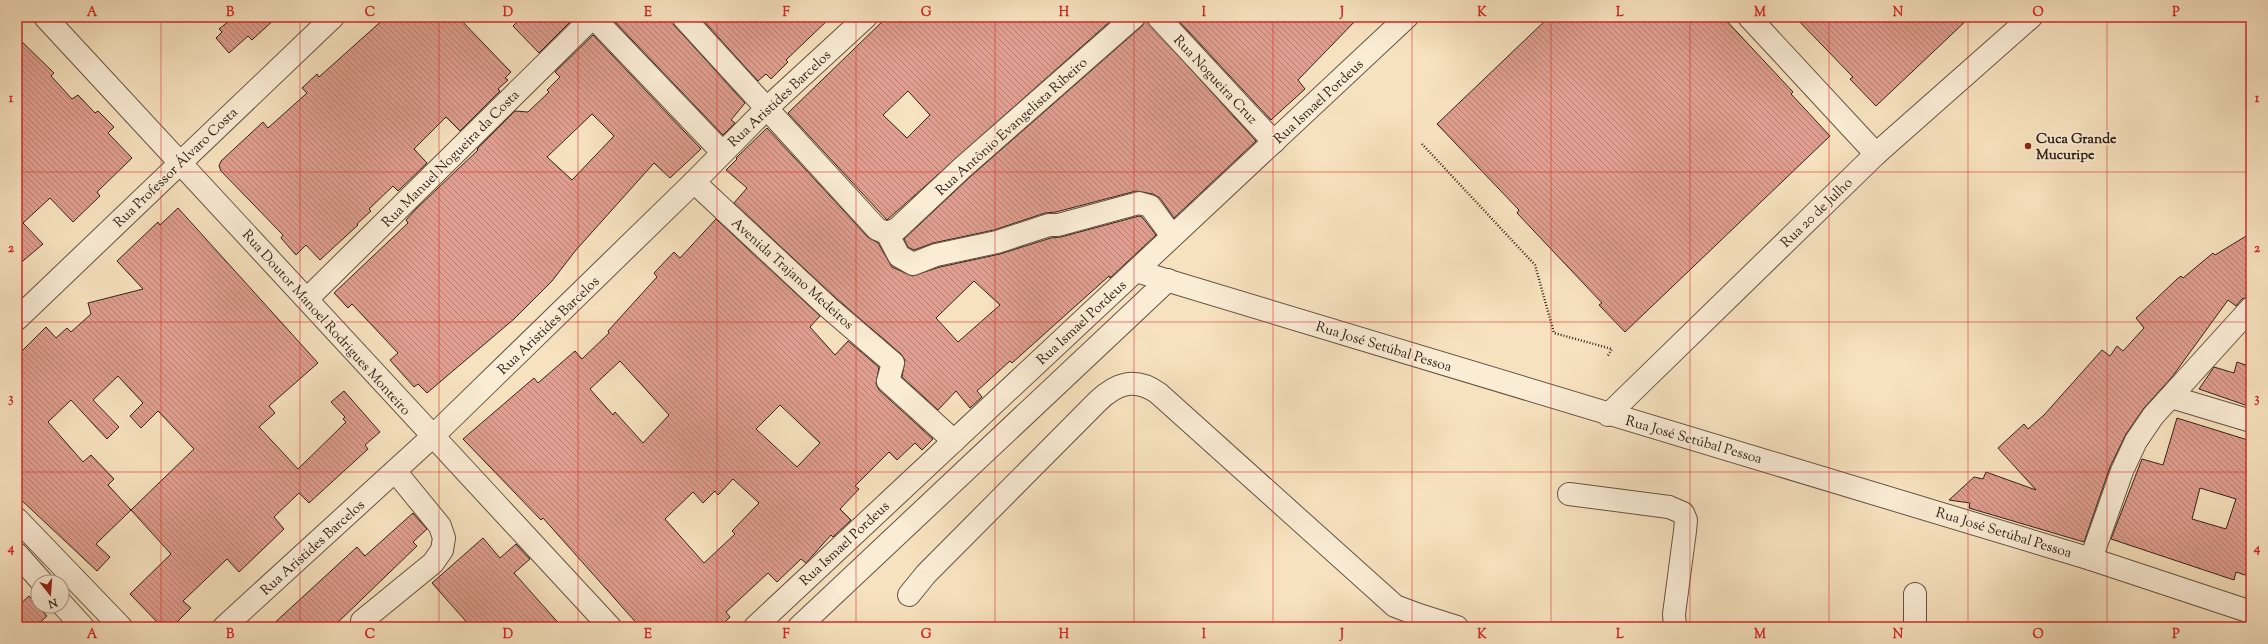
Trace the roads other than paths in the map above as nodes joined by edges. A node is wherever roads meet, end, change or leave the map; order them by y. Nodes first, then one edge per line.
1 (45, 17) edge
2 (333, 17) edge
3 (593, 17) edge
4 (683, 17) edge
5 (866, 17) edge
6 (1134, 17) edge
7 (1158, 17) edge
8 (1748, 17) edge
9 (2031, 17) edge
10 (1402, 19) edge
11 (766, 109) junction
12 (1274, 142) junction
13 (722, 152) junction
14 (1876, 154) junction
15 (180, 162) junction
16 (694, 182) junction
17 (887, 233) junction
18 (1172, 236) junction
19 (1136, 271) junction
20 (1168, 280) junction
21 (307, 299) junction
22 (2251, 308) edge
23 (17, 319) edge
24 (2172, 398) junction
25 (1608, 414) junction
26 (2251, 421) edge
27 (432, 437) junction
28 (954, 441) junction
29 (395, 471) junction
30 (1569, 494) dead end
31 (17, 519) edge
32 (17, 554) edge
33 (2091, 559) junction
34 (35, 574) edge
35 (1915, 594) dead end
36 (909, 595) dead end
37 (2251, 612) edge
38 (70, 613) edge
39 (362, 621) dead end
40 (83, 627) edge
41 (121, 627) edge
42 (224, 627) edge
43 (610, 627) edge
44 (755, 627) edge
45 (800, 627) edge
46 (1457, 627) edge
47 (1675, 627) edge
48 (1915, 627) edge

1 - 15 street, Rua Doutor Manoel Rodrigues Monteiro
2 - 15 street, Rua Professor Álvaro Costa
3 - 13 street
3 - 21 street, Rua Manuel Nogueira da Costa
4 - 11 street
5 - 11 street, Rua Aristides Barcelos
6 - 17 street, Rua Antônio Evangelista Ribeiro
7 - 12 street, Rua Nogueira Cruz
8 - 14 street
9 - 14 street, Rua 20 de Julho
10 - 12 street, Rua Ismael Pordeus
11 - 13 street, Rua Aristides Barcelos
11 - 17 street
12 - 18 street, Rua Ismael Pordeus
13 - 16 street, Rua Aristides Barcelos
14 - 25 street, Rua 20 de Julho
15 - 21 street, Rua Doutor Manoel Rodrigues Monteiro
15 - 23 street, Rua Professor Álvaro Costa
16 - 27 street, Rua Aristides Barcelos
16 - 28 street, Avenida Trajano Medeiros
17 - 18 street
18 - 19 street, Rua Ismael Pordeus
19 - 20 street, Rua José Setúbal Pessoa
19 - 28 street, Rua Ismael Pordeus
20 - 25 street, Rua José Setúbal Pessoa
20 - 45 street, Rua Ismael Pordeus
21 - 27 street, Rua Doutor Manoel Rodrigues Monteiro
22 - 24 street
24 - 26 street
24 - 33 street
25 - 33 street, Rua José Setúbal Pessoa
27 - 29 street, Rua Aristides Barcelos
27 - 43 street, Rua Doutor Manoel Rodrigues Monteiro
28 - 44 street, Rua Ismael Pordeus
29 - 39 street
29 - 42 street, Rua Aristides Barcelos
30 - 47 street
31 - 41 street
32 - 34 street
33 - 37 street, Rua José Setúbal Pessoa
35 - 48 street
36 - 46 street
38 - 40 street

